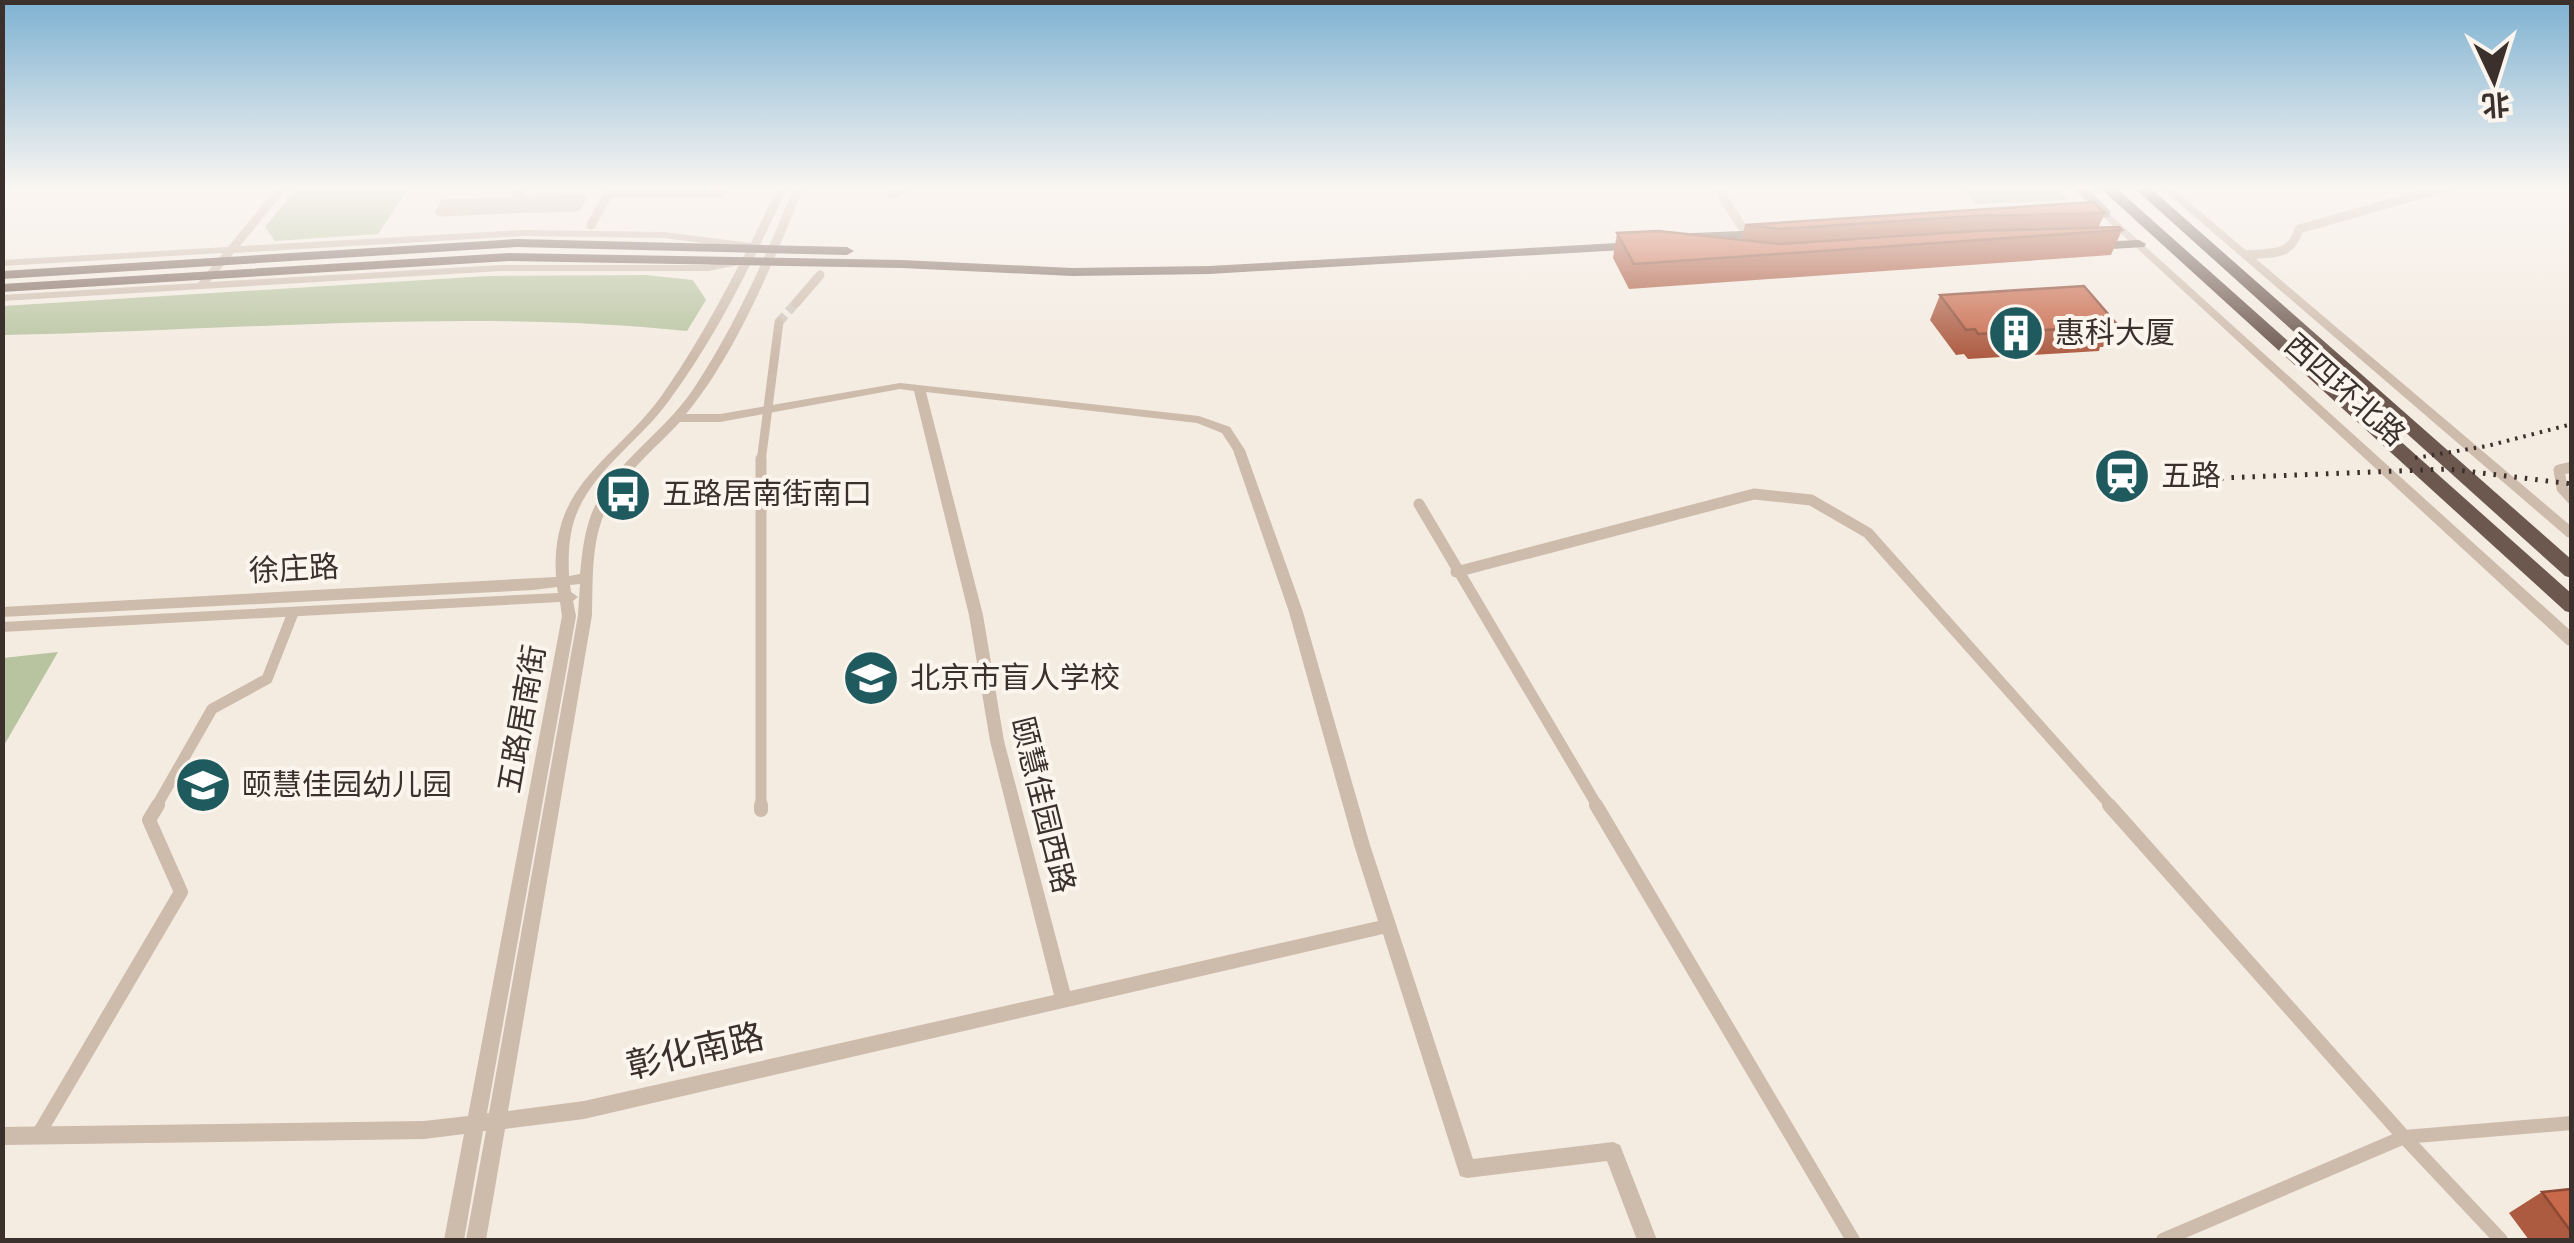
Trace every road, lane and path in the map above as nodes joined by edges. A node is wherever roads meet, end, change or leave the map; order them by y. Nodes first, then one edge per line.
1 (236, 244) edge
2 (518, 244) edge
3 (518, 244) edge
4 (757, 244) edge
5 (776, 244) edge
6 (1602, 244) edge
7 (1675, 244) edge
8 (2139, 244) joint
9 (2169, 244) edge
10 (2204, 244) edge
11 (2233, 244) edge
12 (2295, 244) edge
13 (2088, 246) edge
14 (1693, 252) edge
15 (752, 254) junction
16 (772, 254) junction
17 (227, 255) junction
18 (2246, 255) junction
19 (2, 263) edge
20 (820, 274) dead end
21 (2, 275) edge
22 (206, 280) junction
23 (2, 288) edge
24 (2, 298) edge
25 (796, 303) tunnel mouth
26 (779, 322) tunnel mouth
27 (919, 389) junction
28 (767, 410) junction
29 (678, 418) junction
30 (2572, 467) edge
31 (2572, 498) edge
32 (1419, 504) dead end
33 (2572, 534) edge
34 (2572, 570) edge
35 (1456, 572) junction
36 (587, 587) junction
37 (564, 590) junction
38 (2572, 606) edge
39 (2, 612) edge
40 (292, 613) junction
41 (2, 627) edge
42 (2572, 640) edge
43 (761, 810) dead end
44 (1388, 926) junction
45 (1064, 1000) dead end
46 (2572, 1123) edge
47 (476, 1126) junction
48 (38, 1135) junction
49 (2, 1136) edge
50 (2404, 1138) junction
51 (454, 1240) edge
52 (476, 1240) edge
53 (1646, 1240) edge
54 (1853, 1240) edge
55 (2162, 1240) edge
56 (2500, 1240) edge

1 - 17 street
2 - 15 main road
3 - 17 main road
4 - 15 street, 五路居南街
5 - 16 street, 五路居南街
6 - 16 main road
7 - 14 main road
8 - 13 main road
8 - 42 street, 西四环北路
9 - 38 highway, 西四环北路
10 - 34 highway, 西四环北路
11 - 18 street, 西四环北路
12 - 18 street
15 - 16 main road
15 - 22 main road
15 - 37 street, 五路居南街
16 - 29 street, 五路居南街
17 - 19 street
17 - 21 main road
17 - 22 street
18 - 33 street, 西四环北路
20 - 25 street
22 - 23 main road
22 - 24 street
26 - 28 street
27 - 28 street
27 - 44 street
27 - 45 street, 颐慧佳园西路
28 - 29 street
28 - 43 street
29 - 36 street, 五路居南街
30 - 31 street
32 - 35 street
35 - 50 street
35 - 54 street
36 - 37 street, 徐庄路
36 - 52 street, 五路居南街
37 - 39 street, 徐庄路
37 - 40 street, 徐庄路
37 - 47 street, 五路居南街
40 - 41 street, 徐庄路
40 - 48 street
44 - 47 street, 彰化南路
44 - 53 street
46 - 50 street
47 - 48 street, 彰化南路
47 - 51 street, 五路居南街
48 - 49 street, 彰化南路
50 - 55 street
50 - 56 street

